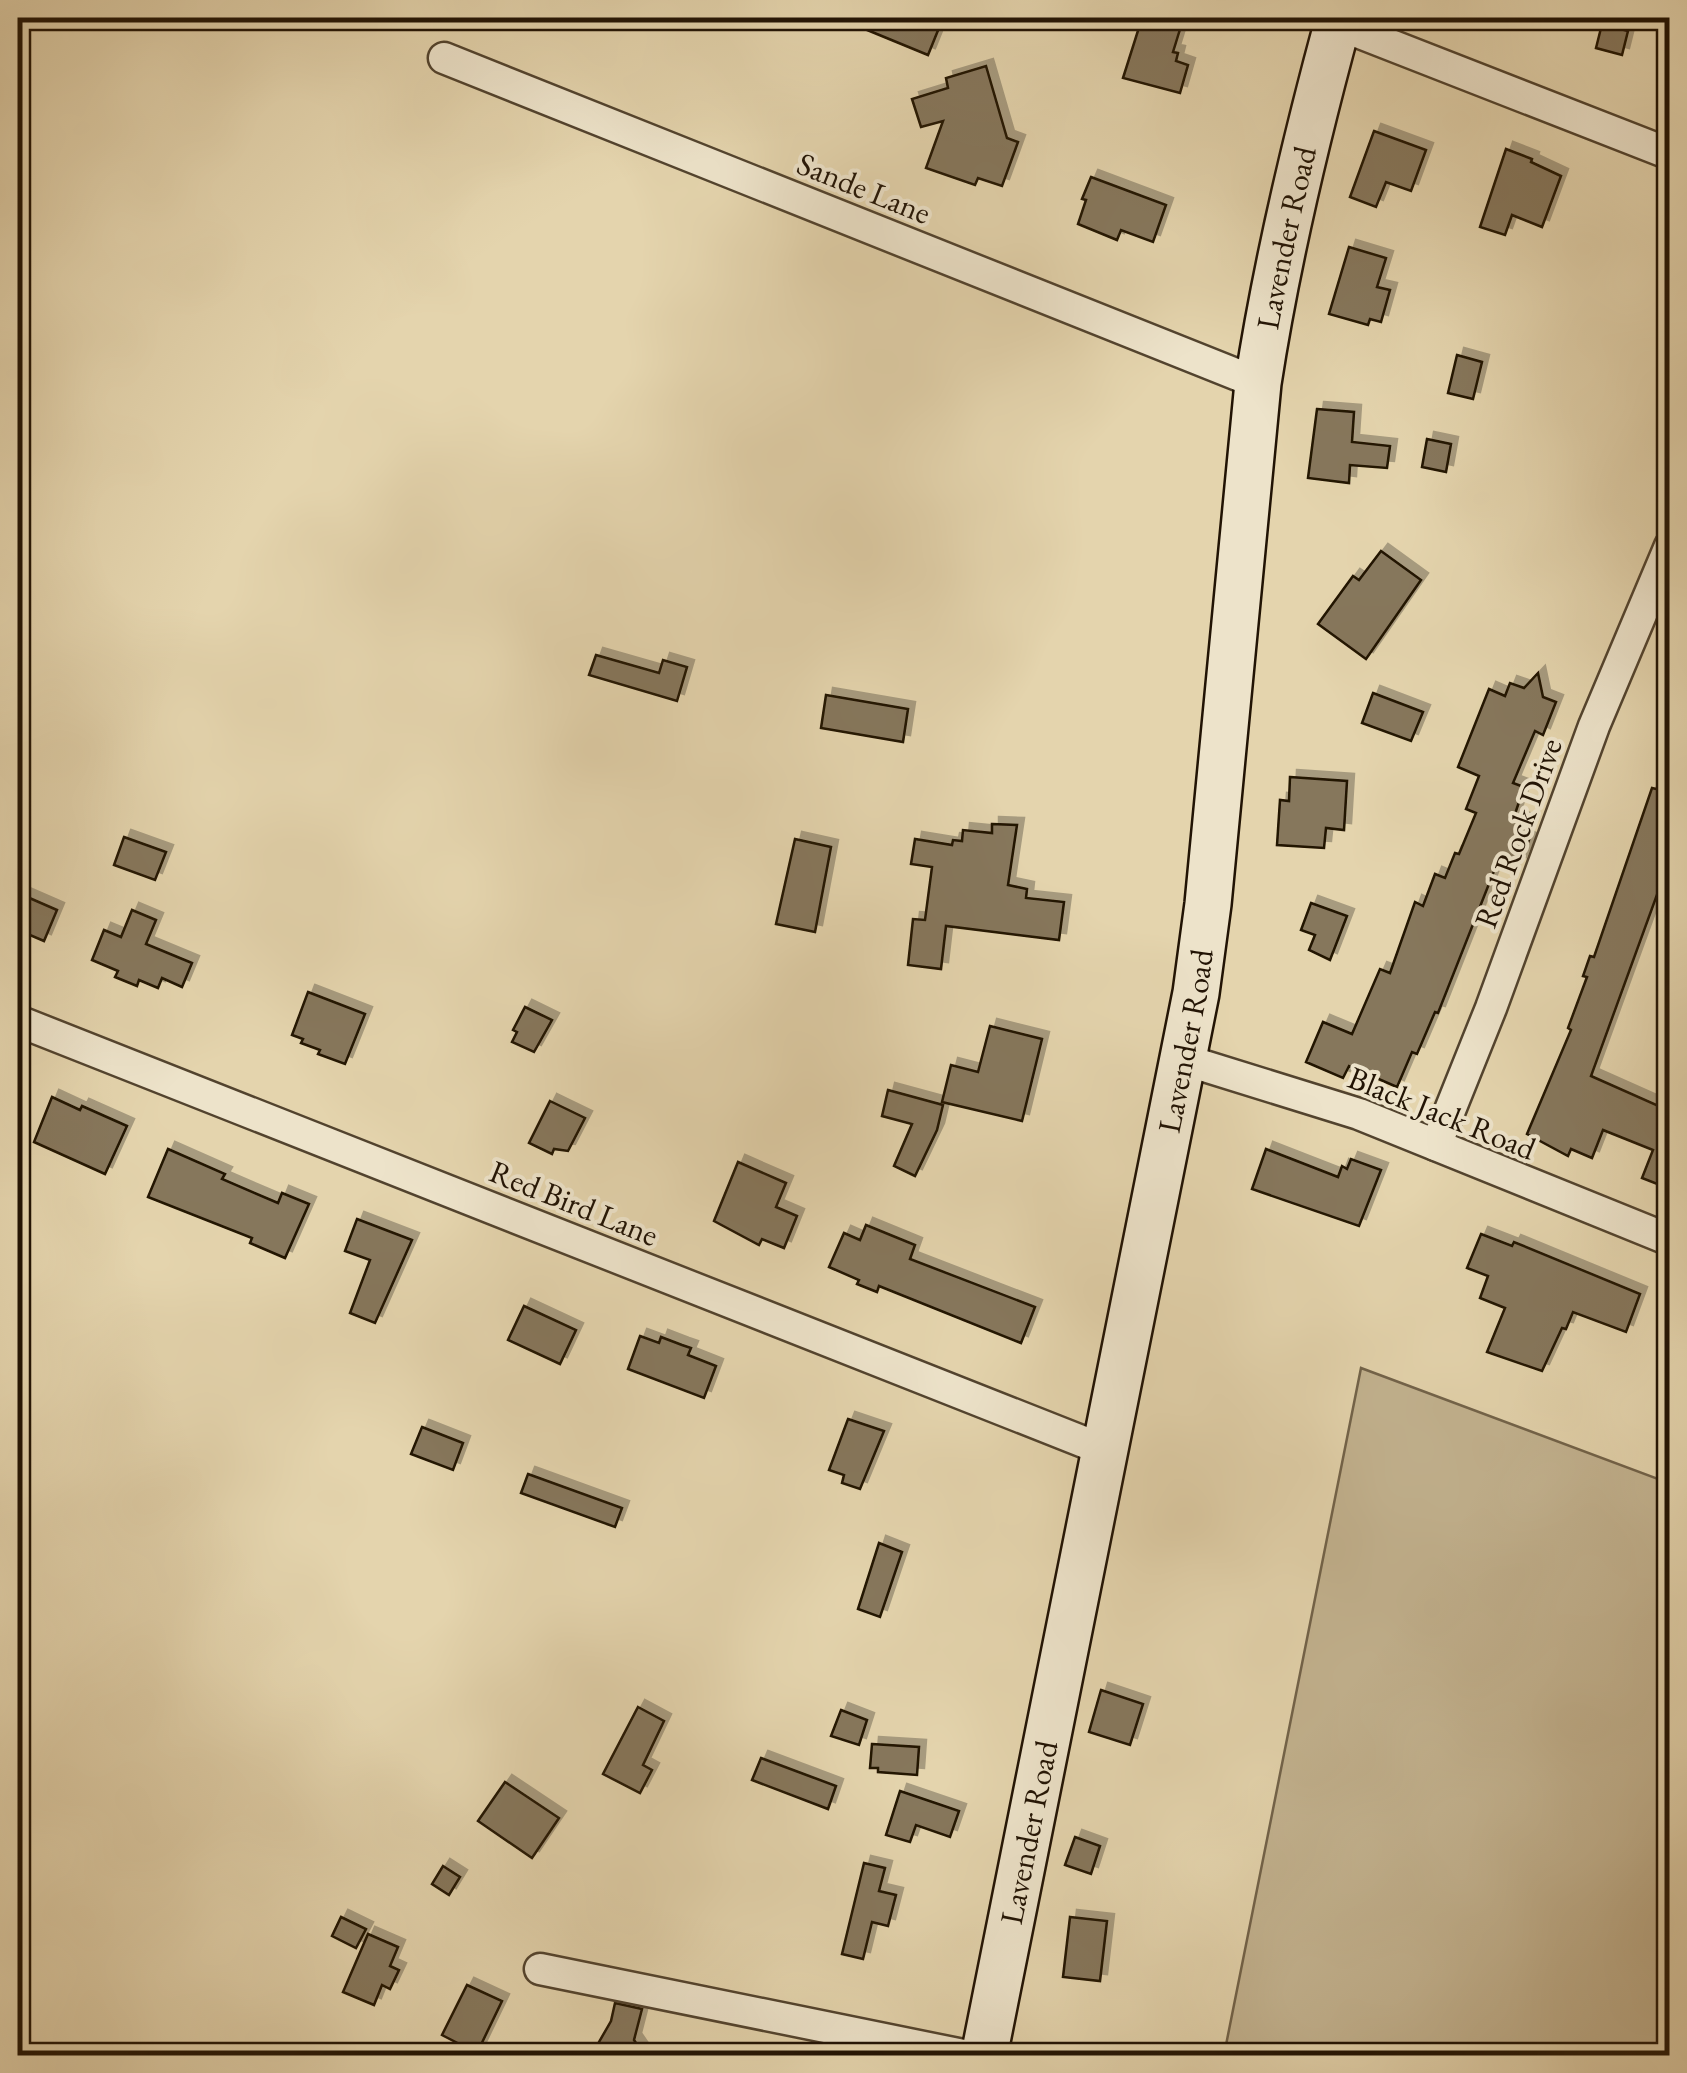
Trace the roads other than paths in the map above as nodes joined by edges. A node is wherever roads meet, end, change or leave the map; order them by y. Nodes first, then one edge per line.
1 (1338, 21) edge
2 (444, 58) dead end
3 (1670, 154) edge
4 (1258, 383) junction
5 (1670, 546) edge
6 (18, 1022) edge
7 (1185, 1060) junction
8 (1436, 1145) junction
9 (1670, 1240) edge
10 (1104, 1450) junction
11 (540, 1969) dead end
12 (968, 2056) edge
13 (984, 2056) edge

1 - 3 street
1 - 4 street, Lavender Road
2 - 4 street, Sande Lane
4 - 7 street, Lavender Road
5 - 8 street, Red Rock Drive
6 - 10 street, Red Bird Lane
7 - 8 street, Black Jack Road
7 - 10 street, Lavender Road
8 - 9 street, Black Jack Road
10 - 13 street, Lavender Road
11 - 12 street

